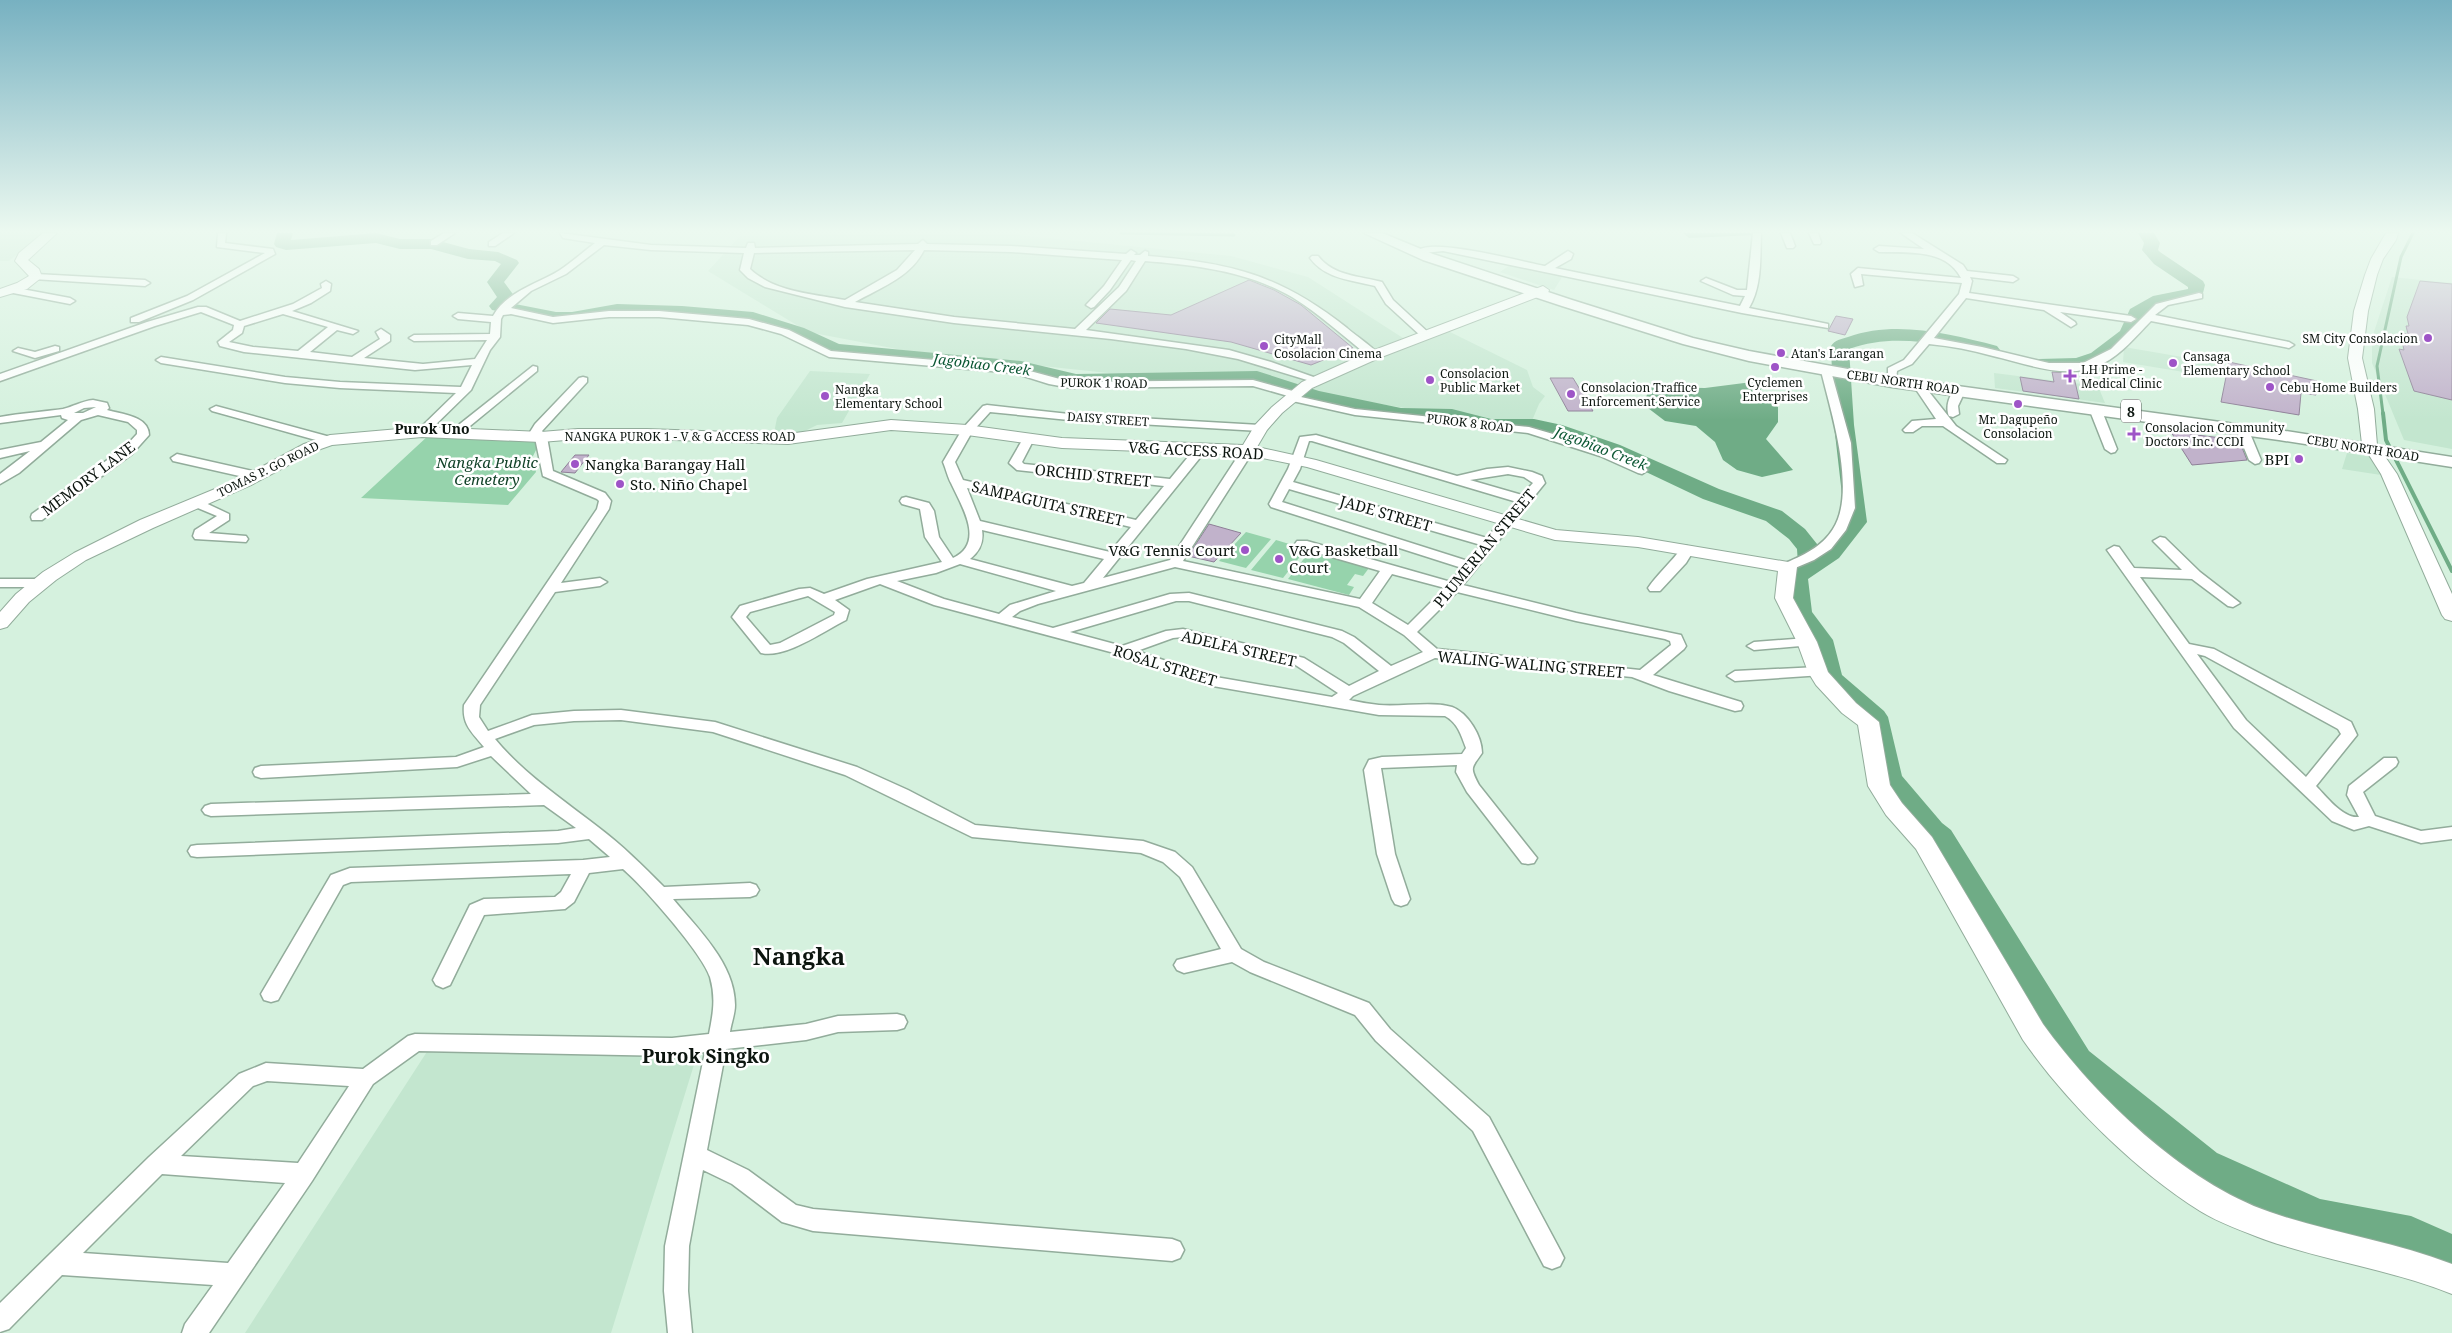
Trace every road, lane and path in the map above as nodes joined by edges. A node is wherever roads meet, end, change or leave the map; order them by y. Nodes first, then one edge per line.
1 (30, 295) edge
2 (194, 295) edge
3 (319, 295) edge
4 (521, 295) edge
5 (813, 295) edge
6 (825, 295) edge
7 (855, 295) edge
8 (1102, 295) edge
9 (1116, 295) edge
10 (1296, 295) edge
11 (1385, 295) edge
12 (1526, 295) edge
13 (1550, 295) edge
14 (1672, 295) edge
15 (1752, 295) edge
16 (1964, 295) edge
17 (1965, 295) edge
18 (2366, 295) edge
19 (2199, 296) dead end
20 (844, 301) junction
21 (70, 302) dead end
22 (2038, 306) junction
23 (1746, 310) junction
24 (282, 311) junction
25 (501, 312) junction
26 (458, 316) dead end
27 (2148, 317) junction
28 (2131, 319) dead end
29 (1744, 322) dead end
30 (239, 324) junction
31 (2071, 324) dead end
32 (1824, 326) dead end
33 (334, 328) junction
34 (1075, 330) junction
35 (353, 332) dead end
36 (381, 332) dead end
37 (1424, 334) junction
38 (496, 337) junction
39 (414, 338) dead end
40 (1927, 338) junction
41 (2290, 345) dead end
42 (18, 351) dead end
43 (1377, 352) junction
44 (300, 354) junction
45 (161, 360) dead end
46 (352, 361) junction
47 (480, 361) junction
48 (533, 369) dead end
49 (1828, 369) junction
50 (1853, 373) junction
51 (1892, 377) junction
52 (0, 378) edge
53 (583, 380) dead end
54 (1308, 385) junction
55 (1918, 385) junction
56 (465, 390) junction
57 (1959, 391) junction
58 (216, 409) dead end
59 (2096, 410) junction
60 (73, 415) junction
61 (1950, 418) junction
62 (0, 420) edge
63 (1260, 428) junction
64 (967, 430) junction
65 (1909, 430) dead end
66 (2242, 431) junction
67 (422, 432) junction
68 (454, 433) junction
69 (541, 437) junction
70 (1028, 438) junction
71 (330, 440) junction
72 (45, 445) junction
73 (2376, 447) junction
74 (1201, 449) junction
75 (2111, 449) dead end
76 (1248, 450) junction
77 (2407, 452) junction
78 (0, 454) edge
79 (2452, 457) edge
80 (177, 458) dead end
81 (1296, 459) junction
82 (2001, 460) dead end
83 (2255, 460) dead end
84 (2452, 462) edge
85 (1642, 470) dead end
86 (257, 476) junction
87 (0, 480) edge
88 (1457, 480) junction
89 (956, 482) junction
90 (1172, 483) junction
91 (1285, 484) junction
92 (1524, 500) junction
93 (906, 501) dead end
94 (197, 503) junction
95 (37, 517) dead end
96 (1506, 522) junction
97 (975, 524) junction
98 (1140, 525) junction
99 (241, 539) dead end
100 (2160, 540) dead end
101 (1488, 543) junction
102 (1302, 544) dead end
103 (1687, 550) junction
104 (2114, 550) dead end
105 (1113, 557) junction
106 (955, 562) junction
107 (1175, 562) junction
108 (1793, 565) junction
109 (1470, 566) junction
110 (1388, 569) junction
111 (2128, 572) junction
112 (2195, 575) junction
113 (882, 580) junction
114 (600, 582) dead end
115 (0, 583) edge
116 (43, 583) junction
117 (1090, 585) junction
118 (550, 588) junction
119 (1453, 588) junction
120 (1655, 588) dead end
121 (1070, 590) junction
122 (825, 599) junction
123 (2232, 603) dead end
124 (1364, 604) junction
125 (2452, 615) edge
126 (1000, 620) junction
127 (0, 623) edge
128 (1054, 632) junction
129 (1409, 632) junction
130 (1807, 642) junction
131 (1754, 646) dead end
132 (2184, 647) junction
133 (1123, 652) junction
134 (1433, 653) junction
135 (1389, 672) junction
136 (1818, 672) junction
137 (1642, 676) junction
138 (1734, 676) dead end
139 (1348, 693) junction
140 (1334, 703) junction
141 (1735, 706) dead end
142 (491, 743) junction
143 (1466, 759) junction
144 (2390, 762) dead end
145 (261, 772) dead end
146 (2308, 786) junction
147 (548, 799) junction
148 (211, 810) dead end
149 (2370, 820) junction
150 (593, 832) junction
151 (2452, 833) edge
152 (197, 851) dead end
153 (1528, 858) dead end
154 (625, 862) junction
155 (583, 867) junction
156 (750, 890) dead end
157 (660, 895) junction
158 (1401, 899) dead end
159 (1234, 954) junction
160 (1184, 965) dead end
161 (443, 980) dead end
162 (271, 994) dead end
163 (897, 1022) dead end
164 (718, 1040) junction
165 (366, 1078) junction
166 (694, 1154) junction
167 (157, 1164) junction
168 (304, 1174) junction
169 (1172, 1250) dead end
170 (1552, 1258) dead end
171 (57, 1263) junction
172 (235, 1275) junction
173 (2452, 1279) edge
174 (0, 1320) edge
175 (194, 1333) edge
176 (680, 1333) edge

1 - 21 street
2 - 42 street
3 - 24 street
4 - 25 street
5 - 20 street
6 - 20 street
7 - 20 street
8 - 34 street
9 - 34 street
10 - 43 street
11 - 37 street
12 - 37 street
13 - 49 main road, CEBU NORTH ROAD / 8
14 - 23 street
15 - 23 street
16 - 40 street
17 - 22 street
18 - 73 street
19 - 27 street
20 - 34 street
22 - 28 street
22 - 31 street
23 - 29 street
23 - 32 street
24 - 30 street
24 - 33 street
25 - 26 street, PUROK 1 ROAD
25 - 38 street
25 - 54 street, PUROK 1 ROAD
27 - 40 street
27 - 41 street
30 - 44 street
30 - 52 street
33 - 35 street
33 - 44 street
34 - 54 street
36 - 46 street
37 - 43 street
38 - 39 street
38 - 47 street
40 - 51 street
43 - 54 street
44 - 46 street
45 - 56 street
46 - 47 street
47 - 56 street
48 - 68 street
49 - 50 main road, CEBU NORTH ROAD / 8
49 - 108 street
50 - 51 main road, CEBU NORTH ROAD / 8
50 - 55 main road, CEBU NORTH ROAD / 8
51 - 73 main road, CEBU NORTH ROAD / 8
53 - 69 street
54 - 63 street
54 - 85 street, PUROK 8 ROAD
55 - 57 main road, CEBU NORTH ROAD / 8
55 - 61 street
56 - 67 street
57 - 59 main road, CEBU NORTH ROAD / 8
57 - 61 street
58 - 71 street
59 - 66 main road, CEBU NORTH ROAD / 8
59 - 75 street
60 - 62 street
60 - 72 street
60 - 95 street, MEMORY LANE
61 - 65 street
61 - 82 street
63 - 64 street, DAISY STREET
63 - 76 street
64 - 69 street, NANGKA PUROK 1 - V & G ACCESS ROAD
64 - 70 street, V&G ACCESS ROAD
64 - 89 street, DAISY STREET
66 - 73 main road, CEBU NORTH ROAD / 8
66 - 83 street
67 - 68 street, NANGKA PUROK 1 - V & G ACCESS ROAD
67 - 71 street, TOMAS P. GO ROAD
68 - 69 street, NANGKA PUROK 1 - V & G ACCESS ROAD
69 - 118 street
70 - 74 street, V&G ACCESS ROAD
70 - 90 street, ORCHID STREET
71 - 86 street, TOMAS P. GO ROAD
72 - 78 street
72 - 87 street
73 - 77 main road, CEBU NORTH ROAD / 8
73 - 125 street
74 - 76 street, V&G ACCESS ROAD
74 - 90 street
76 - 81 street, V&G ACCESS ROAD
76 - 107 street
77 - 79 main road, CEBU NORTH ROAD / 8
77 - 84 main road, CEBU NORTH ROAD / 8
80 - 86 street
81 - 88 street
81 - 91 street
81 - 96 street, V&G ACCESS ROAD
86 - 94 street, TOMAS P. GO ROAD
88 - 92 street
88 - 92 street, PLUMERIAN STREET
89 - 97 street, DAISY STREET
89 - 98 street, SAMPAGUITA STREET
90 - 98 street
91 - 101 street, JADE STREET
91 - 109 street
92 - 96 street, PLUMERIAN STREET
93 - 106 street
94 - 99 street
94 - 116 street, TOMAS P. GO ROAD
96 - 101 street, PLUMERIAN STREET
96 - 103 street, V&G ACCESS ROAD
97 - 105 street
97 - 106 street
98 - 105 street
100 - 112 street
101 - 109 street, PLUMERIAN STREET
102 - 110 street
103 - 108 street, V&G ACCESS ROAD
103 - 120 street
104 - 111 street
105 - 117 street
106 - 113 street
106 - 121 street
107 - 117 street
107 - 124 street
108 - 130 street
109 - 119 street, PLUMERIAN STREET
110 - 119 street
110 - 124 street
111 - 112 street
111 - 132 street
112 - 123 street
113 - 122 street
113 - 126 street, ROSAL STREET
114 - 118 street
115 - 116 street
116 - 127 street, TOMAS P. GO ROAD
117 - 121 street
118 - 142 street
119 - 129 street, PLUMERIAN STREET
119 - 137 street
121 - 126 street
122 - 122 street
124 - 129 street
126 - 128 street, ROSAL STREET
128 - 133 street, ROSAL STREET
128 - 135 street
129 - 134 street
130 - 131 street
130 - 136 street
132 - 146 street
132 - 146 street
133 - 139 street, ADELFA STREET
133 - 140 street, ROSAL STREET
134 - 135 street, WALING-WALING STREET
134 - 137 street, WALING-WALING STREET
135 - 139 street, WALING-WALING STREET
136 - 138 street
136 - 173 street
137 - 141 street, WALING-WALING STREET
139 - 140 street, WALING-WALING STREET
140 - 143 street, ROSAL STREET
142 - 145 street
142 - 147 street
142 - 159 street
143 - 153 street
143 - 158 street
144 - 149 street
146 - 149 street
147 - 148 street
147 - 150 street
149 - 151 street
150 - 152 street
150 - 154 street
154 - 155 street
154 - 157 street
155 - 161 street
155 - 162 street
156 - 157 street
157 - 164 street
159 - 160 street
159 - 170 street
163 - 164 street
164 - 165 street
164 - 166 street
165 - 167 street
165 - 168 street
166 - 169 street
166 - 176 street
167 - 168 street
167 - 171 street
168 - 172 street
171 - 172 street
171 - 174 street
172 - 175 street

